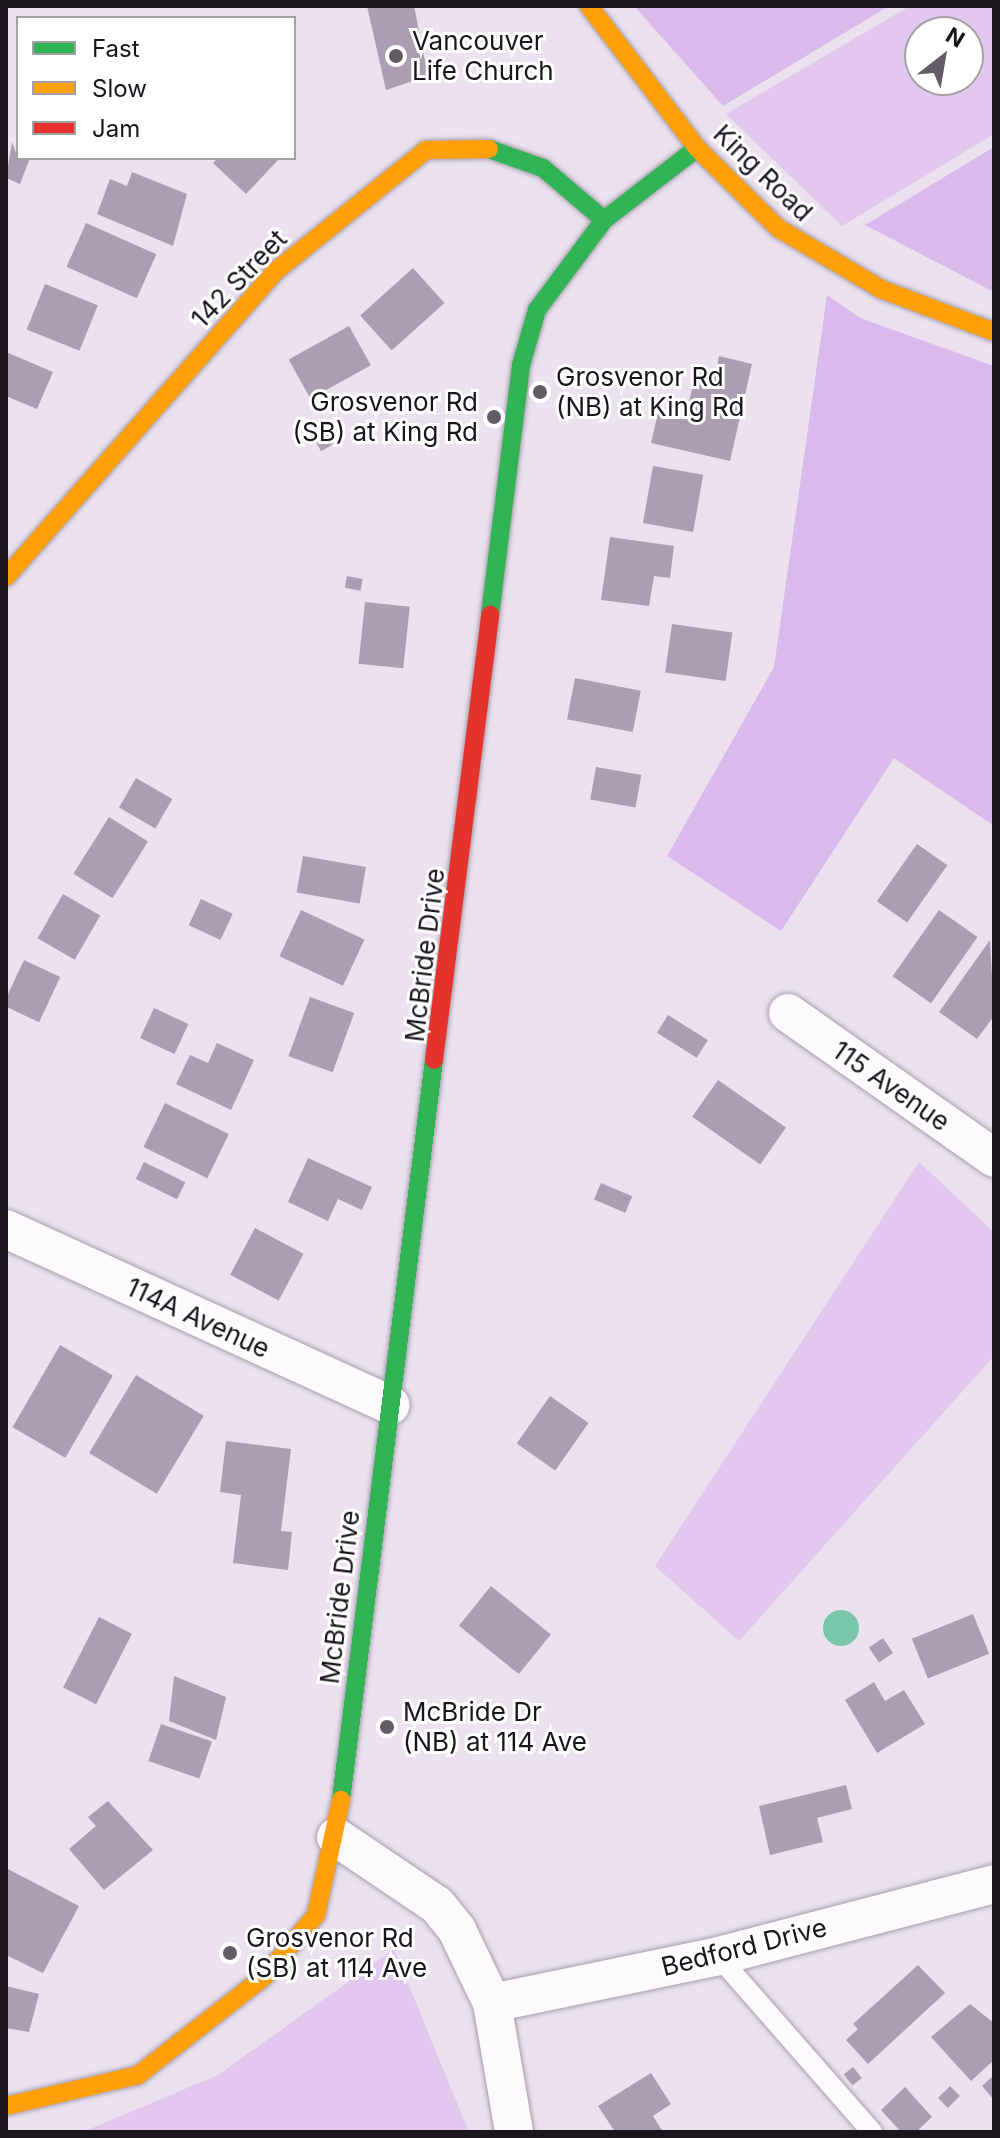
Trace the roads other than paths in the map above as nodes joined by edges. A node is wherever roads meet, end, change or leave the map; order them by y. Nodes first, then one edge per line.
1 (589, 6) edge
2 (697, 148) junction
3 (604, 220) junction
4 (994, 332) edge
5 (6, 577) edge
6 (788, 1013) dead end
7 (994, 1158) edge
8 (6, 1229) edge
9 (391, 1405) junction
10 (336, 1837) junction
11 (994, 1884) edge
12 (718, 1956) junction
13 (492, 2003) junction
14 (6, 2106) edge
15 (514, 2132) edge
16 (872, 2132) edge

1 - 2 street, King Road
2 - 3 street, McBride Drive
2 - 4 street, King Road
3 - 5 street, 142 Street
3 - 9 street, McBride Drive
6 - 7 street, 115 Avenue
8 - 9 street, 114A Avenue
9 - 10 street, McBride Drive
10 - 13 street
10 - 14 street, McBride Drive
11 - 12 street, Bedford Drive
12 - 13 street, Bedford Drive
12 - 16 lane
13 - 15 street

